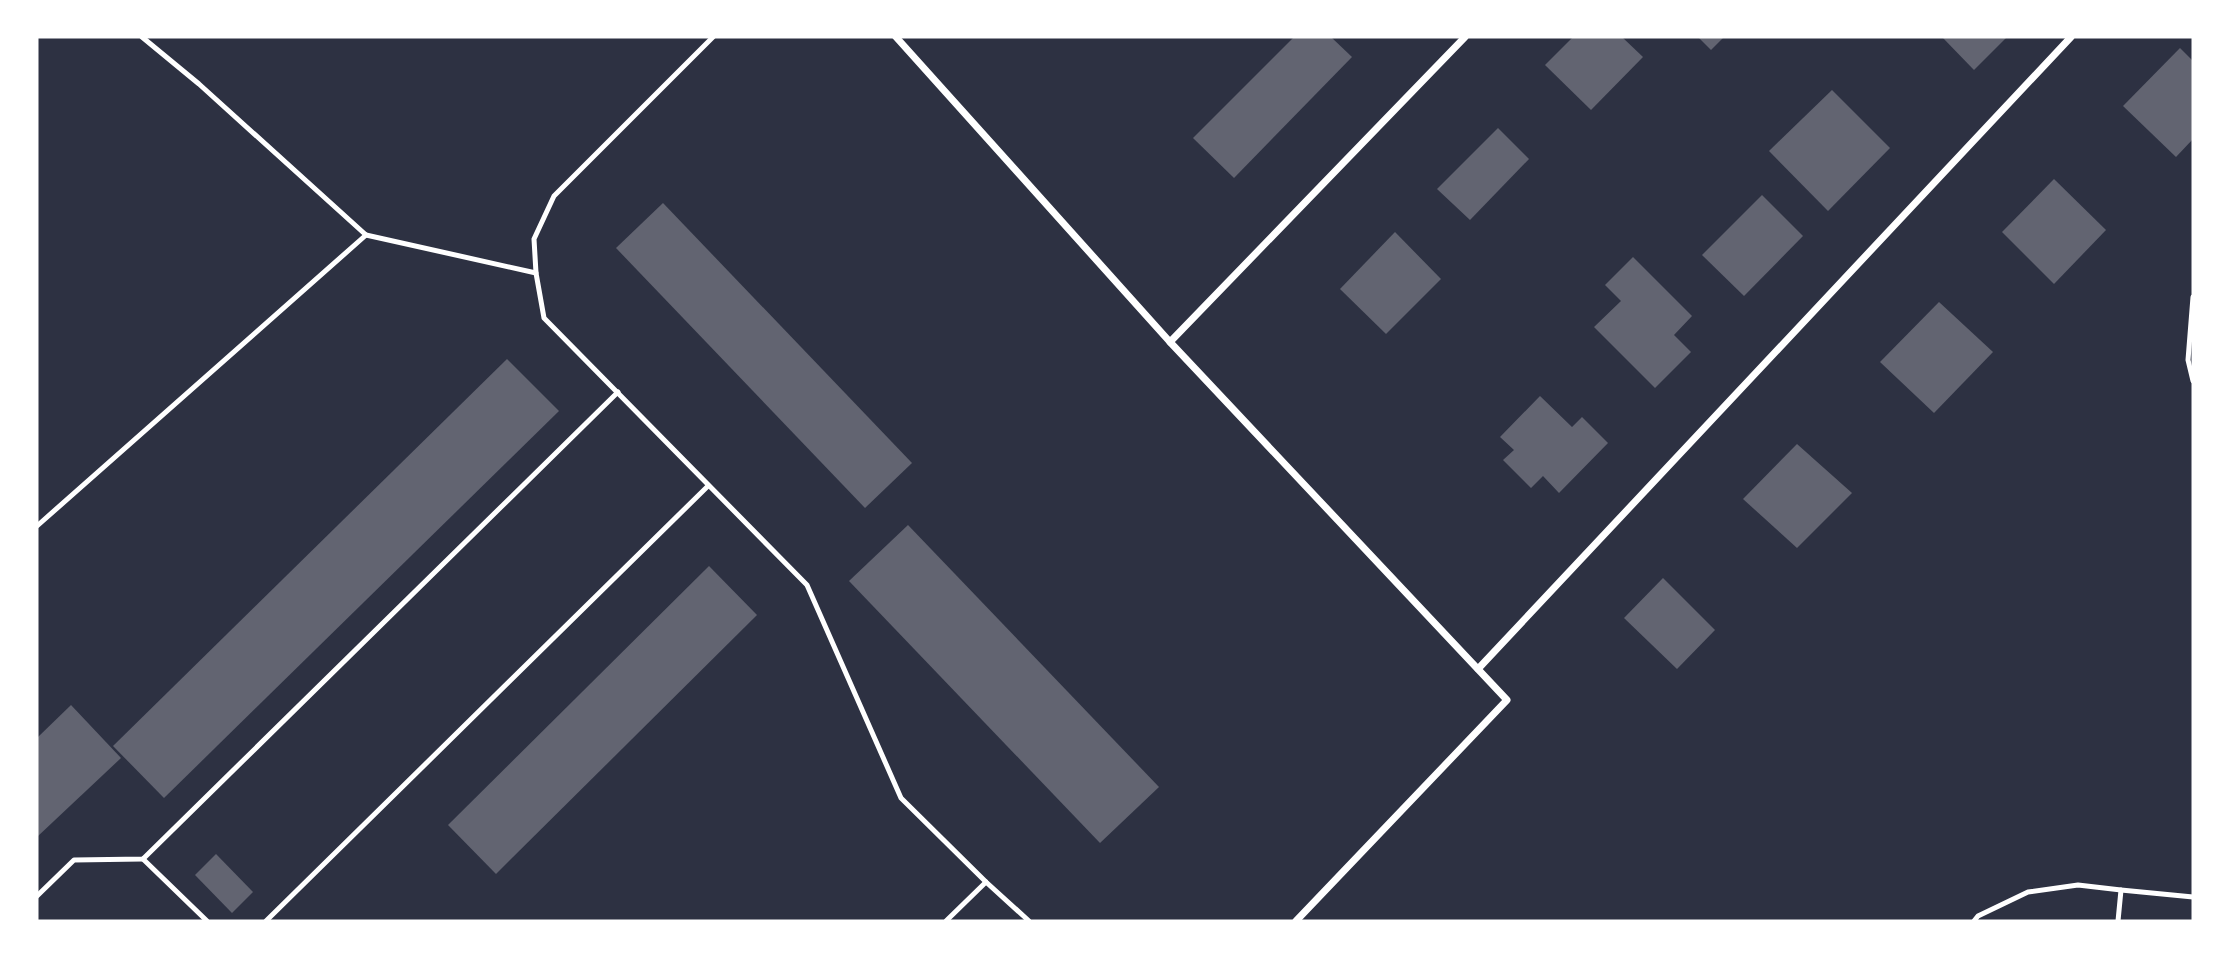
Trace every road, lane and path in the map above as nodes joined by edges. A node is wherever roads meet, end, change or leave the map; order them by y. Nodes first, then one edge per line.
1 (142, 37) edge
2 (713, 37) edge
3 (896, 37) edge
4 (1465, 37) edge
5 (2071, 37) edge
6 (366, 235) junction
7 (536, 273) junction
8 (2193, 297) edge
9 (1170, 342) junction
10 (2193, 381) edge
11 (618, 393) junction
12 (708, 486) junction
13 (37, 526) edge
14 (1478, 669) junction
15 (143, 859) junction
16 (986, 882) junction
17 (2121, 890) junction
18 (37, 896) edge
19 (2193, 897) edge
20 (207, 921) edge
21 (267, 921) edge
22 (946, 921) edge
23 (1029, 921) edge
24 (1296, 921) edge
25 (1974, 921) edge
26 (2118, 921) edge

1 - 6 lane
2 - 7 lane
3 - 9 street
4 - 9 street
5 - 14 street
6 - 7 lane
6 - 13 lane
7 - 11 lane
8 - 10 lane
9 - 14 street
11 - 12 lane
11 - 15 lane
12 - 16 lane
12 - 21 lane
14 - 24 street
15 - 18 lane
15 - 20 lane
16 - 22 lane
16 - 23 lane
17 - 19 lane
17 - 25 lane
17 - 26 lane

